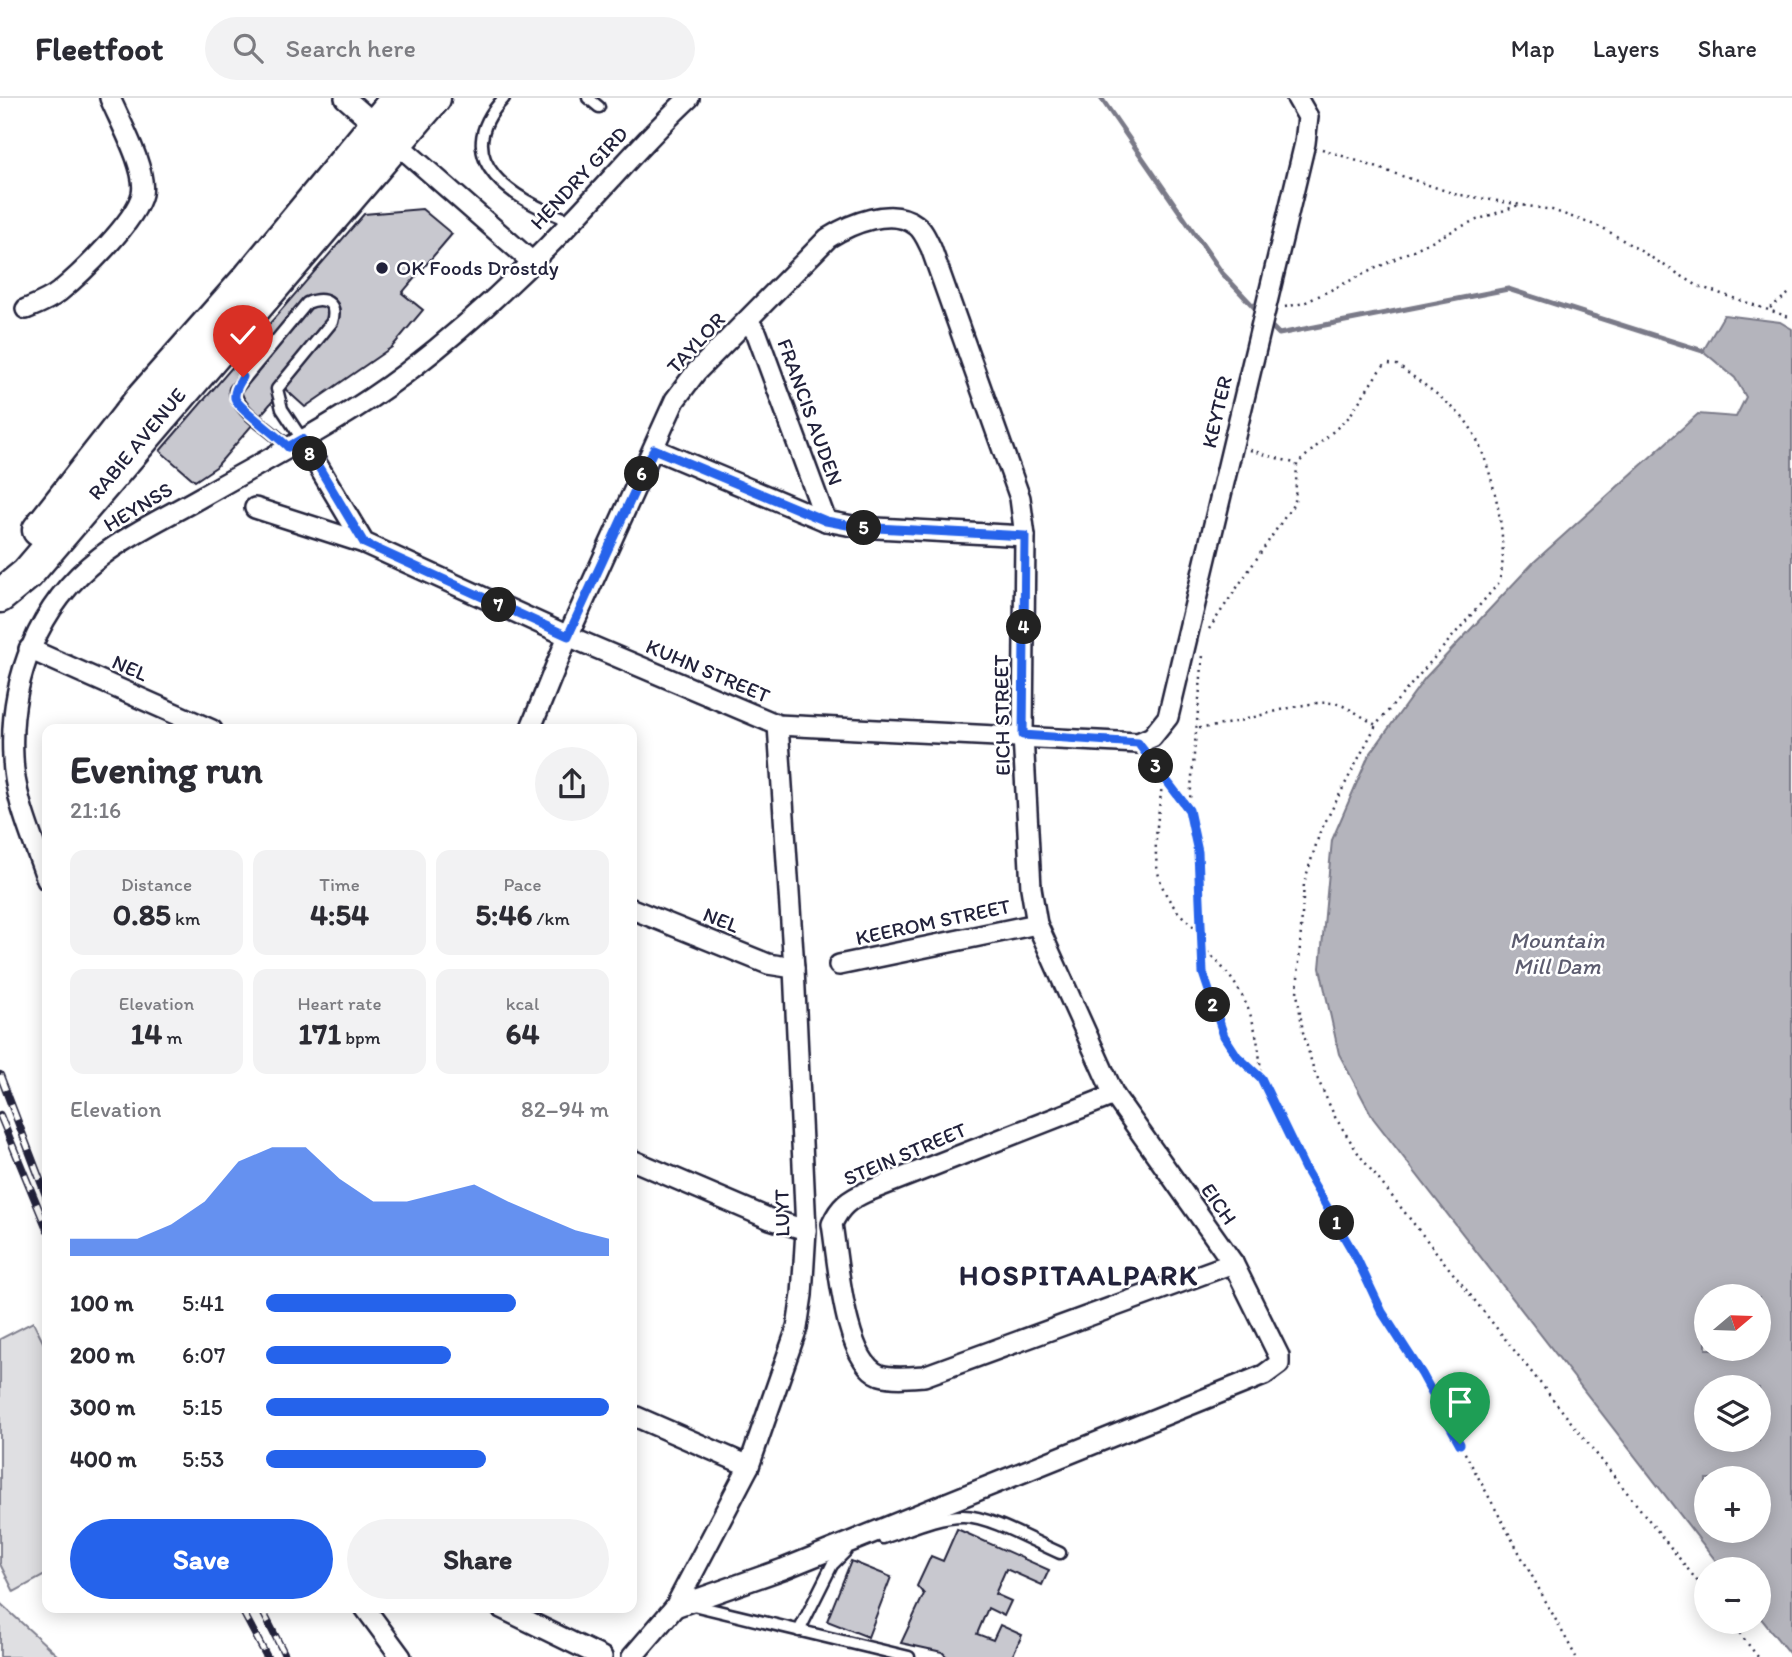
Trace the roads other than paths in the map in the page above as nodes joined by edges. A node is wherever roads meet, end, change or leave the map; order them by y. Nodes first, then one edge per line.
1 (110, 98) edge
2 (345, 98) edge
3 (398, 98) edge
4 (434, 98) edge
5 (504, 98) edge
6 (588, 98) edge
7 (689, 98) edge
8 (1297, 98) edge
9 (599, 107) dead end
10 (385, 133) junction
11 (905, 218) joint
12 (572, 221) junction
13 (531, 261) junction
14 (26, 309) dead end
15 (748, 321) junction
16 (295, 443) junction
17 (654, 449) junction
18 (255, 508) dead end
19 (826, 521) junction
20 (1025, 536) junction
21 (364, 543) junction
22 (0, 589) edge
23 (0, 596) edge
24 (568, 636) junction
25 (29, 649) junction
26 (198, 724) edge
27 (532, 724) edge
28 (778, 725) junction
29 (1023, 735) junction
30 (1138, 743) joint
31 (42, 865) edge
32 (637, 911) edge
33 (1037, 924) junction
34 (839, 965) dead end
35 (794, 968) junction
36 (1114, 1095) junction
37 (637, 1162) edge
38 (806, 1230) junction
39 (1233, 1263) junction
40 (637, 1417) edge
41 (749, 1466) junction
42 (1060, 1553) dead end
43 (680, 1605) junction
44 (369, 1613) edge
45 (510, 1613) edge
46 (799, 1631) junction
47 (401, 1657) edge
48 (602, 1657) edge
49 (632, 1657) edge
50 (909, 1657) edge

1 - 14 street
2 - 10 street
3 - 10 main road, RABIE AVENUE
4 - 10 main road, RABIE AVENUE
5 - 12 lane
6 - 9 lane
7 - 12 street, HENDRY GIRD
8 - 30 street, KEYTER
10 - 13 street
10 - 22 main road, RABIE AVENUE
10 - 23 main road, RABIE AVENUE
11 - 15 street, TAYLOR
11 - 20 street, EICH STREET
12 - 13 street, HENDRY GIRD
13 - 16 street, HENDRY GIRD
15 - 17 street, TAYLOR
15 - 19 street, FRANCIS AUDEN
16 - 16 lane
16 - 21 street
16 - 25 street, HEYNSS
17 - 19 street
17 - 24 street, TAYLOR
18 - 21 street, KUHN STREET
19 - 20 street
20 - 29 street, EICH STREET
21 - 24 street, KUHN STREET
24 - 27 street, TAYLOR
24 - 28 street, KUHN STREET
25 - 26 street, NEL
25 - 31 street, HEYNSS
28 - 29 street, KUHN STREET
28 - 35 street, LUYT
29 - 30 street, KUHN STREET
29 - 33 street, EICH STREET
32 - 35 street, NEL
33 - 34 street, KEEROM STREET
33 - 36 street, EICH STREET
35 - 38 street, LUYT
36 - 39 street, EICH
36 - 39 street, STEIN STREET
37 - 38 street
38 - 41 street, LUYT
39 - 43 street, EICH
40 - 41 street
41 - 43 street, LUYT
42 - 46 lane
43 - 46 lane
43 - 49 street, LUYT
44 - 47 street
45 - 48 street
46 - 50 lane

